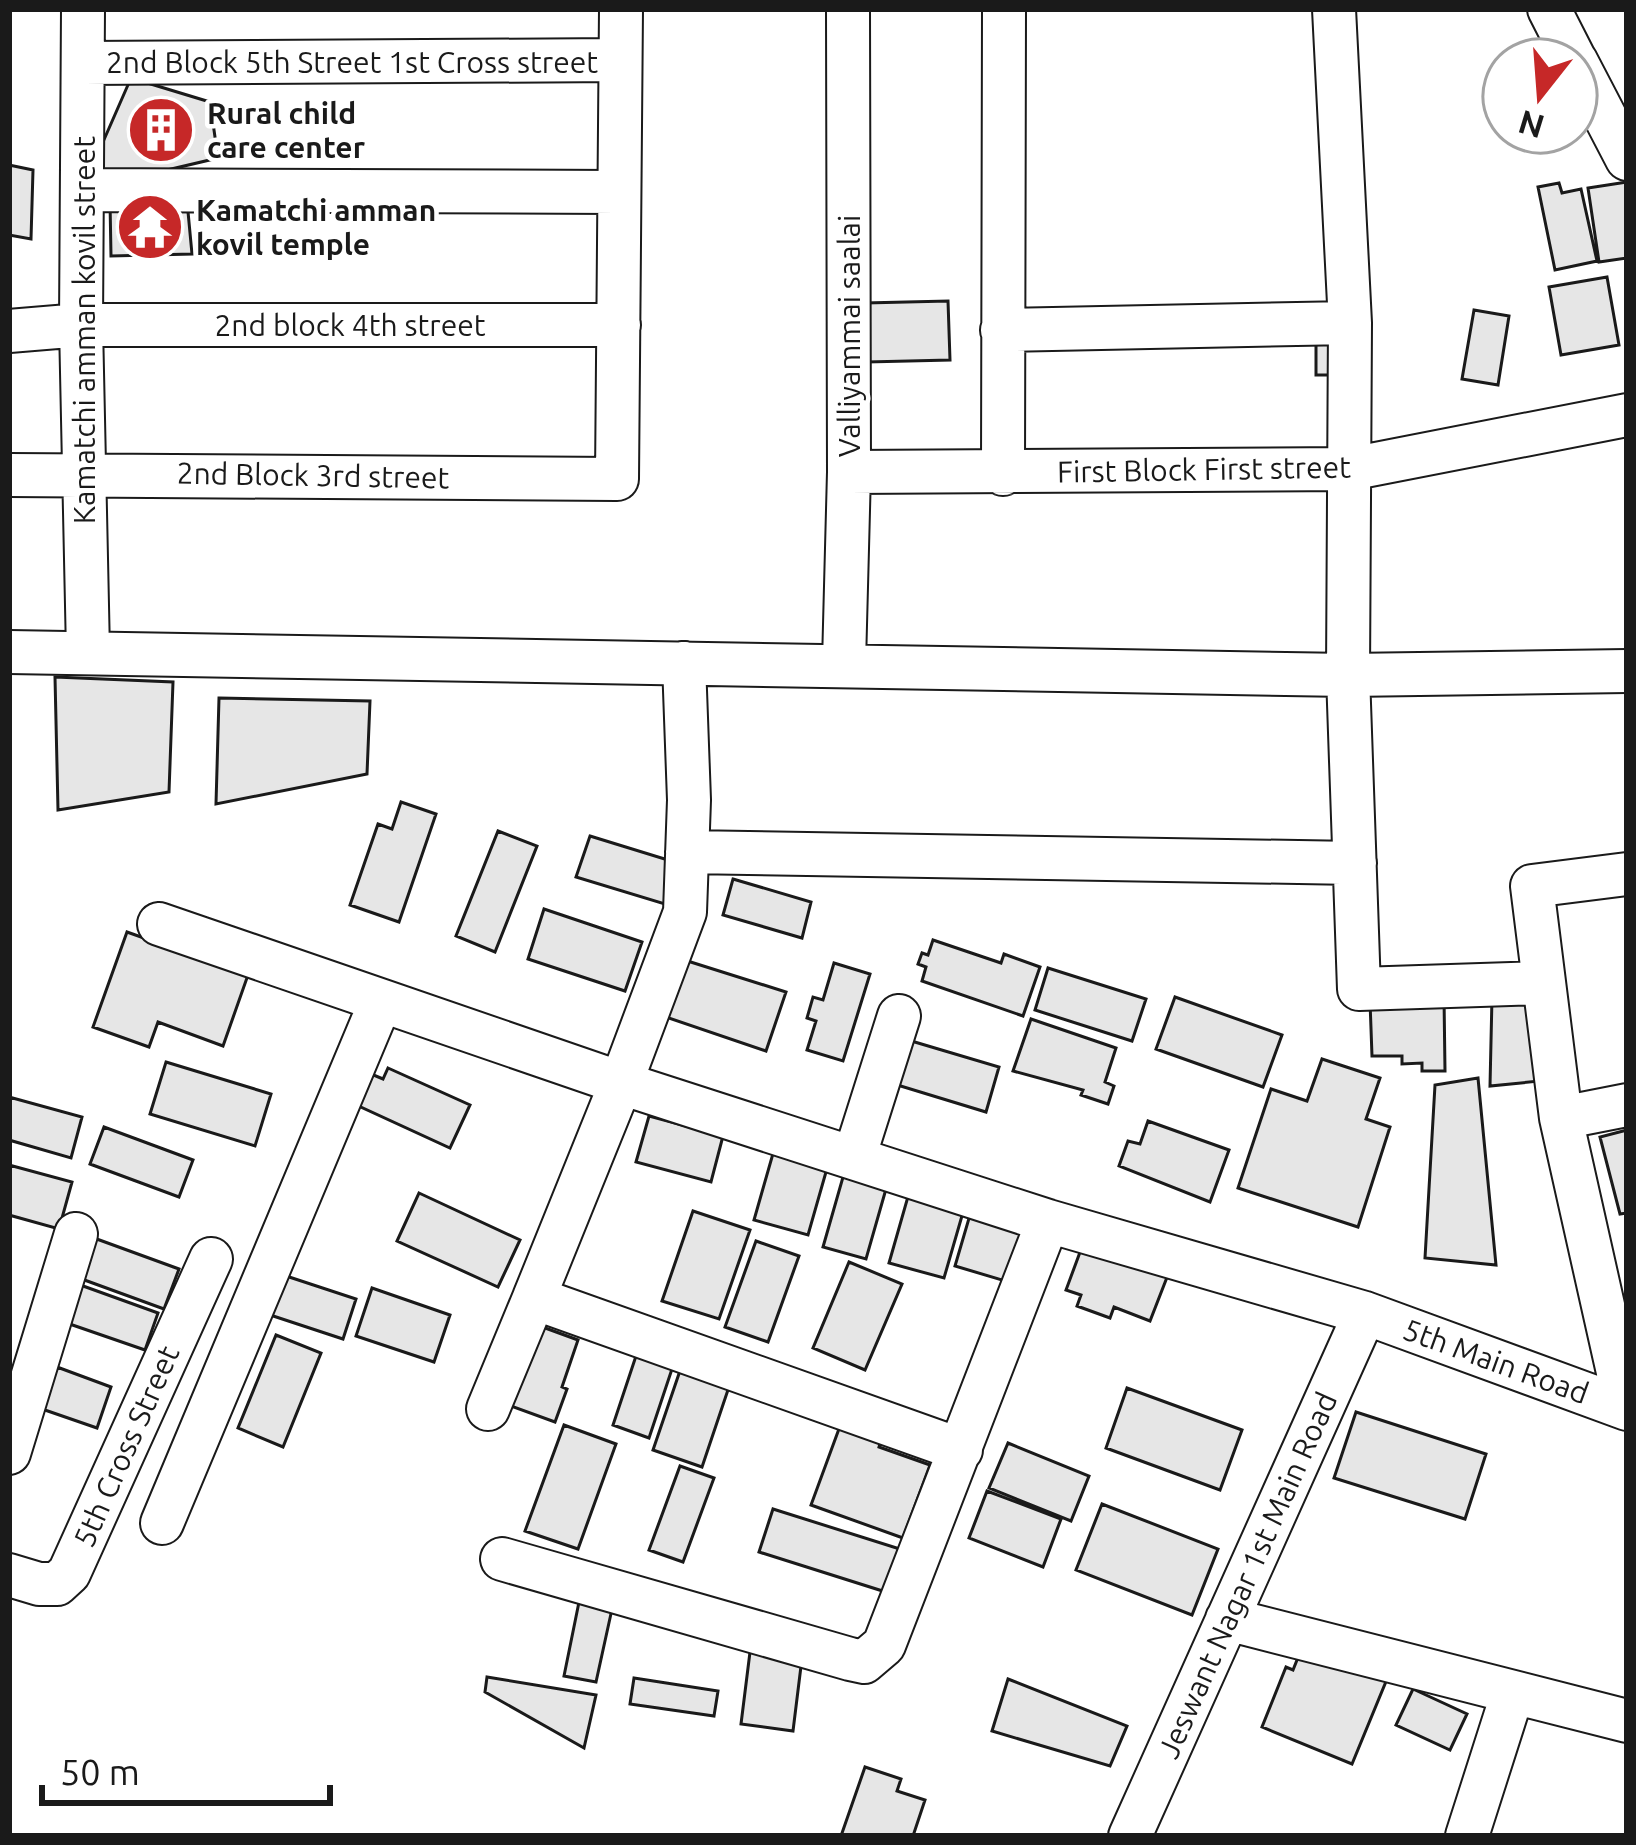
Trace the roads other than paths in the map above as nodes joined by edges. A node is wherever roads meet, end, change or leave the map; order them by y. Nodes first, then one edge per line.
1 (83, 9) edge
2 (621, 9) edge
3 (848, 9) edge
4 (1004, 9) edge
5 (1334, 9) edge
6 (1549, 9) edge
7 (1563, 36) edge
8 (620, 60) junction
9 (83, 63) junction
10 (1600, 107) edge
11 (1627, 159) edge
12 (82, 190) junction
13 (618, 192) junction
14 (1350, 323) junction
15 (81, 325) junction
16 (619, 325) junction
17 (9, 331) edge
18 (1002, 331) junction
19 (1627, 415) edge
20 (1351, 469) junction
21 (849, 472) junction
22 (84, 473) junction
23 (1003, 474) junction
24 (9, 475) edge
25 (9, 652) edge
26 (88, 652) junction
27 (684, 663) junction
28 (844, 663) junction
29 (1627, 671) edge
30 (1348, 675) junction
31 (687, 852) junction
32 (1355, 863) junction
33 (1627, 874) edge
34 (159, 924) dead end
35 (1544, 983) junction
36 (380, 1001) junction
37 (899, 1016) dead end
38 (621, 1083) junction
39 (1627, 1105) edge
40 (1562, 1118) junction
41 (854, 1159) junction
42 (1048, 1221) junction
43 (76, 1234) dead end
44 (211, 1259) dead end
45 (533, 1298) junction
46 (1365, 1313) junction
47 (488, 1409) dead end
48 (1626, 1409) edge
49 (961, 1450) junction
50 (9, 1453) edge
51 (162, 1523) dead end
52 (502, 1559) dead end
53 (9, 1575) edge
54 (1227, 1618) junction
55 (1513, 1692) junction
56 (1627, 1721) edge
57 (1130, 1836) edge
58 (1467, 1836) edge

1 - 9 street, Kamatchi amman kovil street
2 - 8 street
3 - 21 street, Valliyammai saalai
4 - 18 street
5 - 14 street
6 - 7 street
8 - 9 street, 2nd Block 5th Street 1st Cross street
8 - 13 street
9 - 12 street, Kamatchi amman kovil street
10 - 11 street
12 - 13 street
12 - 15 street, Kamatchi amman kovil street
13 - 16 street
14 - 18 street
14 - 20 street
15 - 16 street, 2nd block 4th street
15 - 17 street, 2nd block 4th street
15 - 22 street, Kamatchi amman kovil street
16 - 22 street, 2nd Block 3rd street
18 - 23 street
19 - 20 street, First Block First street
20 - 23 street, First Block First street
20 - 30 street
21 - 23 street, First Block First street
21 - 28 street, Valliyammai saalai
22 - 24 street, 2nd Block 3rd street
22 - 26 street, Kamatchi amman kovil street
25 - 26 street
26 - 27 street
27 - 28 street
27 - 31 street
28 - 30 street
29 - 30 street
30 - 32 street
31 - 32 street
31 - 38 street
32 - 35 street
33 - 35 street
34 - 36 street, 5th Main Road
35 - 40 street
36 - 38 street, 5th Main Road
36 - 51 street
37 - 41 street
38 - 41 street, 5th Main Road
38 - 45 street
39 - 40 street
40 - 48 street
41 - 42 street, 5th Main Road
42 - 46 street, 5th Main Road
42 - 49 street
43 - 50 street
44 - 53 street, 5th Cross Street
45 - 47 street
45 - 49 street
46 - 48 street, 5th Main Road
46 - 54 street, Jeswant Nagar 1st Main Road
49 - 52 street
54 - 55 street
54 - 57 street, Jeswant Nagar 1st Main Road
55 - 56 street
55 - 58 street

